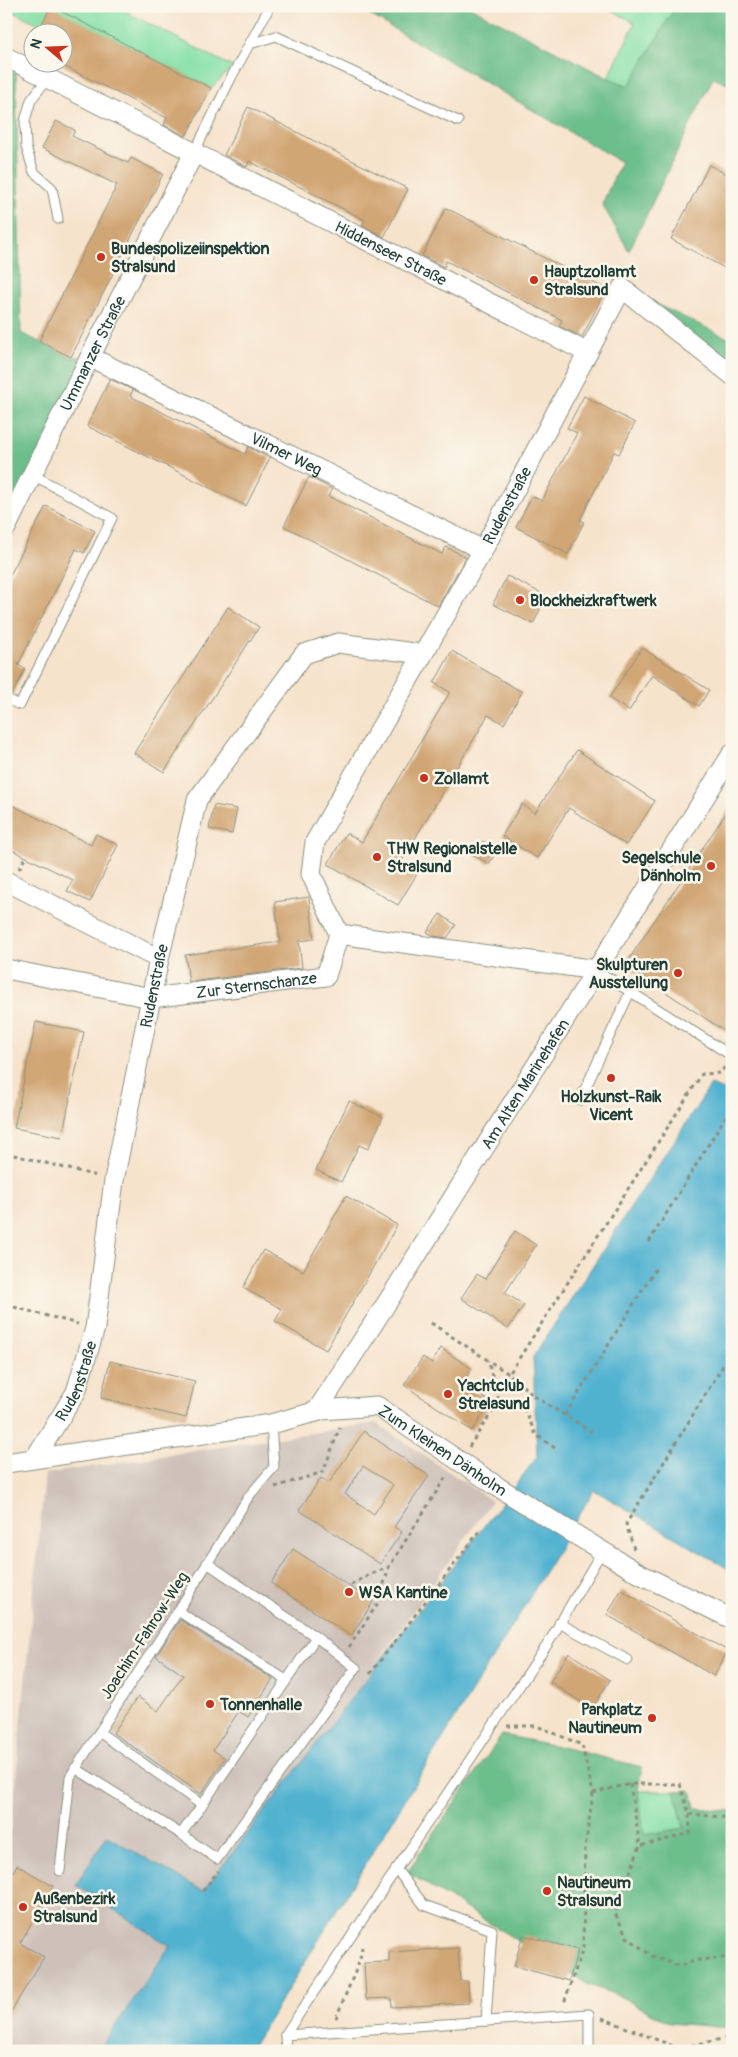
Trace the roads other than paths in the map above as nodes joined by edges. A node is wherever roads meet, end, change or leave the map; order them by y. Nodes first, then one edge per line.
1 (270, 6) edge
2 (250, 44) junction
3 (6, 57) edge
4 (48, 78) junction
5 (458, 121) dead end
6 (194, 153) junction
7 (58, 219) dead end
8 (588, 353) junction
9 (90, 357) junction
10 (732, 375) edge
11 (33, 475) junction
12 (6, 528) edge
13 (483, 550) junction
14 (422, 654) junction
15 (6, 699) edge
16 (730, 760) edge
17 (6, 881) edge
18 (339, 934) junction
19 (159, 960) junction
20 (6, 969) edge
21 (596, 970) junction
22 (630, 992) junction
23 (151, 998) junction
24 (732, 1056) edge
25 (580, 1100) dead end
26 (316, 1412) junction
27 (271, 1424) junction
28 (35, 1458) junction
29 (6, 1463) edge
30 (602, 1552) junction
31 (207, 1563) junction
32 (178, 1611) junction
33 (732, 1620) edge
34 (559, 1623) junction
35 (316, 1638) junction
36 (628, 1660) dead end
37 (286, 1680) junction
38 (99, 1732) junction
39 (75, 1768) junction
40 (202, 1805) junction
41 (182, 1834) junction
42 (396, 1869) junction
43 (60, 1871) dead end
44 (486, 2021) junction
45 (285, 2035) junction
46 (286, 2051) edge
47 (589, 2051) edge

1 - 2 lane
2 - 5 lane
2 - 6 lane
3 - 4 street, Hiddenseer Straße
4 - 6 street, Hiddenseer Straße
4 - 7 lane
6 - 8 street, Hiddenseer Straße
6 - 9 street, Ummanzer Straße
8 - 10 street
8 - 13 street, Rudenstraße
9 - 11 street, Ummanzer Straße
9 - 13 street, Vilmer Weg
11 - 12 street, Ummanzer Straße
11 - 15 lane
13 - 14 street, Rudenstraße
14 - 18 street, Rudenstraße
14 - 19 street, Rudenstraße
16 - 21 street, Am Alten Marinehafen
17 - 19 street
18 - 21 street
18 - 23 street, Zur Sternschanze
19 - 23 street, Rudenstraße
20 - 23 street, Zur Sternschanze
21 - 22 lane
21 - 26 street, Am Alten Marinehafen
22 - 24 lane
22 - 25 lane
23 - 28 street, Rudenstraße
26 - 27 street, Zum Kleinen Dänholm
26 - 30 street, Zum Kleinen Dänholm
27 - 28 street, Zum Kleinen Dänholm
27 - 31 lane, Joachim-Fahrow-Weg
28 - 29 street, Zum Kleinen Dänholm
30 - 33 street, Zum Kleinen Dänholm
30 - 34 lane
31 - 32 lane, Joachim-Fahrow-Weg
31 - 35 lane
32 - 37 lane
32 - 38 lane, Joachim-Fahrow-Weg
34 - 36 lane
34 - 42 lane
35 - 37 lane
35 - 41 lane
37 - 40 lane
38 - 39 lane, Joachim-Fahrow-Weg
38 - 40 lane
39 - 41 lane
39 - 43 lane, Joachim-Fahrow-Weg
40 - 41 lane
42 - 44 lane
42 - 45 lane
44 - 45 lane
44 - 47 lane
45 - 46 lane

